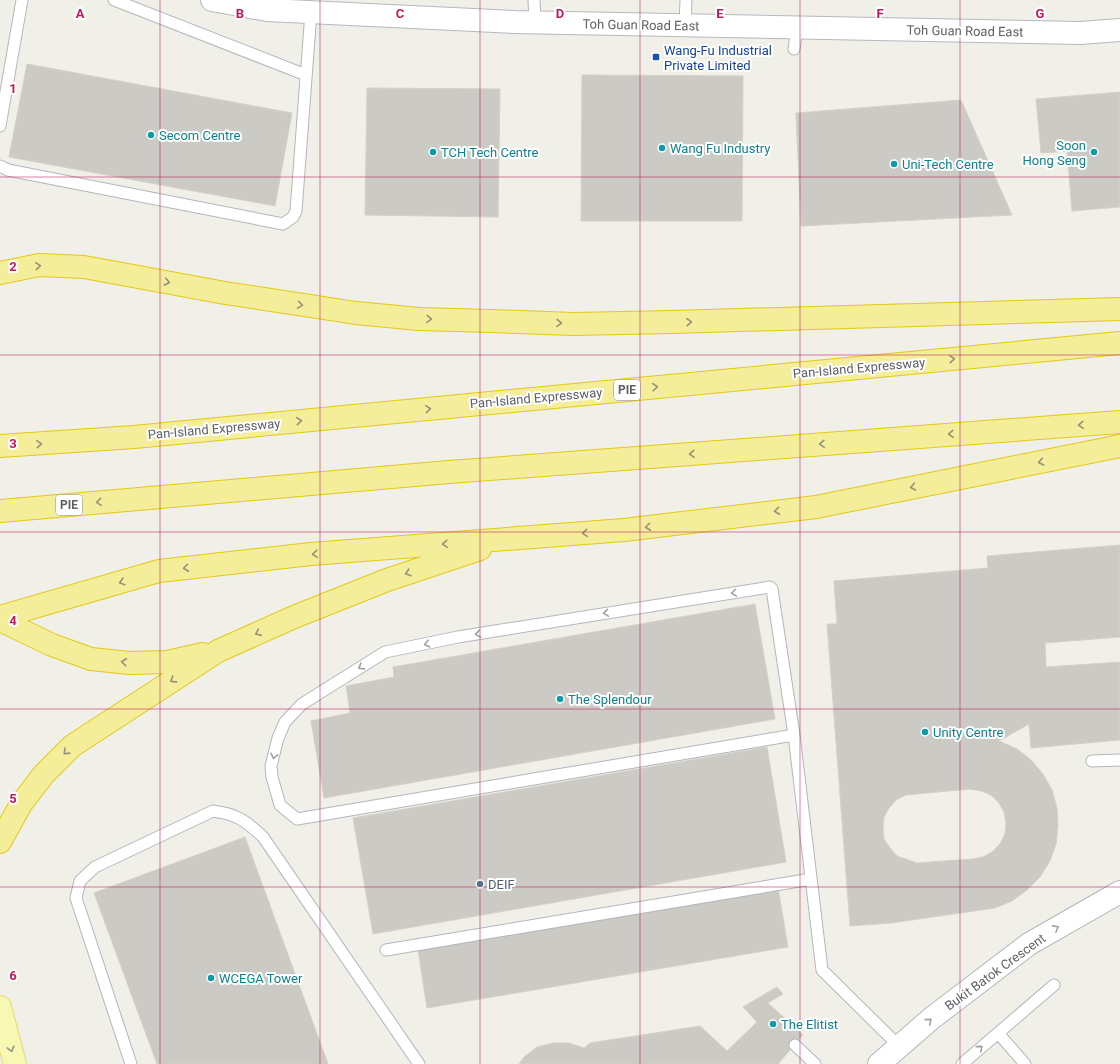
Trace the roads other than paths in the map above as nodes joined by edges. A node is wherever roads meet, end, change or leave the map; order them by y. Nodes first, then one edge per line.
1 (22, 0) edge
2 (114, 0) edge
3 (212, 0) edge
4 (534, 0) edge
5 (686, 0) edge
6 (311, 12) junction
7 (535, 23) junction
8 (685, 25) junction
9 (1120, 30) edge
10 (306, 75) junction
11 (0, 126) edge
12 (0, 166) edge
13 (0, 273) edge
14 (1120, 309) edge
15 (1120, 343) edge
16 (1120, 422) edge
17 (0, 446) edge
18 (1120, 446) edge
19 (0, 511) edge
20 (511, 539) junction
21 (0, 618) edge
22 (218, 651) junction
23 (794, 735) junction
24 (1120, 760) edge
25 (1092, 761) dead end
26 (0, 842) edge
27 (811, 878) junction
28 (1120, 892) edge
29 (386, 950) dead end
30 (1054, 985) dead end
31 (0, 1008) edge
32 (998, 1032) junction
33 (795, 1045) dead end
34 (890, 1058) edge
35 (811, 1063) edge
36 (15, 1064) edge
37 (131, 1064) edge
38 (419, 1064) edge
39 (962, 1064) edge
40 (1026, 1064) edge

1 - 11 lane
2 - 10 lane
3 - 6 street, Toh Guan Road East
4 - 7 lane
5 - 8 lane
6 - 7 street, Toh Guan Road East
6 - 10 lane
7 - 8 street, Toh Guan Road East
8 - 9 street, Toh Guan Road East
10 - 12 lane
13 -> 14 highway
17 -> 15 highway, Pan-Island Expressway / PIE
16 -> 19 highway, PIE
18 -> 20 highway
20 -> 21 highway
20 -> 22 highway
22 -> 21 highway
22 -> 26 highway
23 -> 23 lane
23 - 27 lane
24 - 25 lane
27 - 29 lane
27 - 34 lane
34 -> 28 street, Bukit Batok Crescent
30 - 32 lane
31 -> 36 main road
39 -> 32 lane
32 - 40 lane
33 - 35 lane
37 - 38 lane

